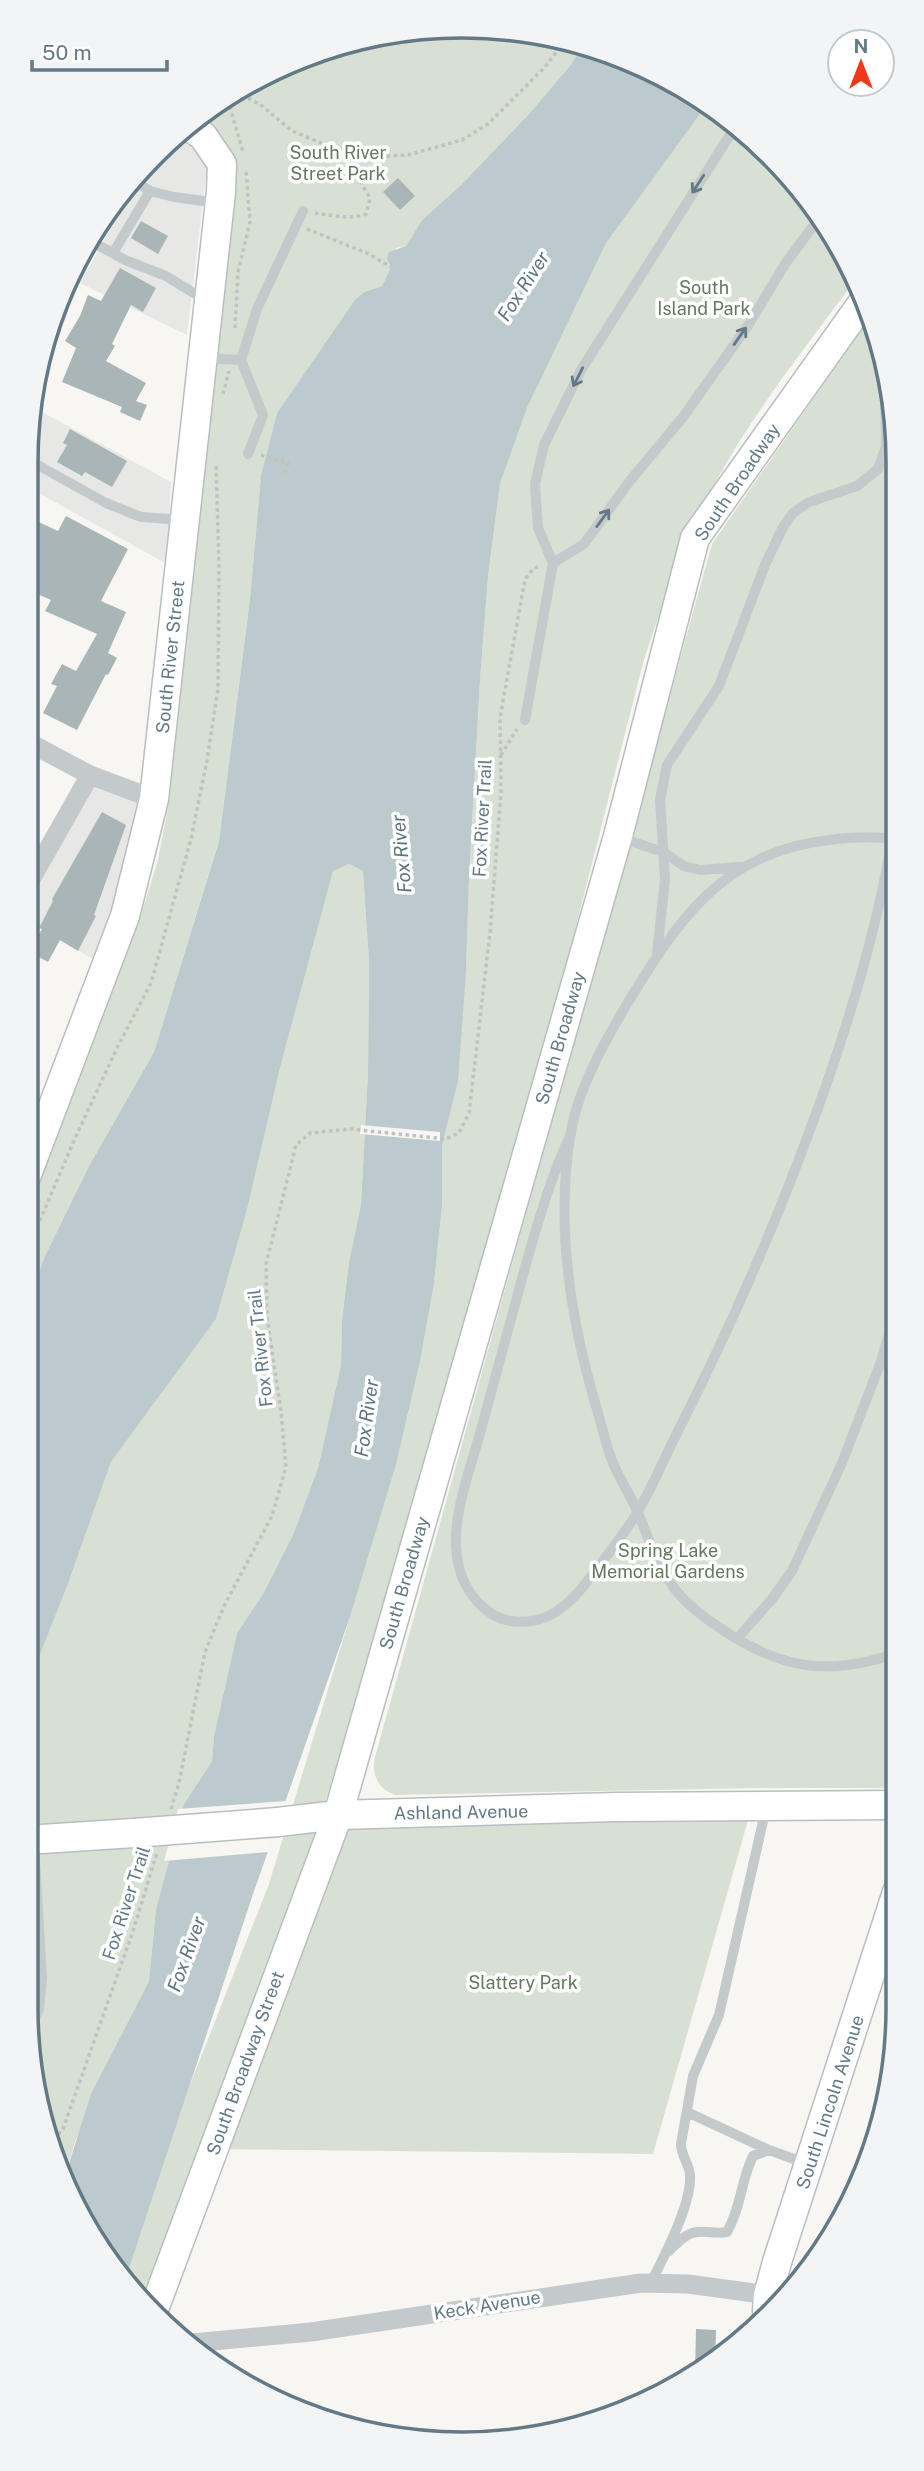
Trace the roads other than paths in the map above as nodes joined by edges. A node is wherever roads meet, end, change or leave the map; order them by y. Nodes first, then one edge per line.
1 (197, 132) edge
2 (732, 136) edge
3 (142, 186) edge
4 (150, 191) junction
5 (220, 203) junction
6 (303, 211) road end
7 (813, 226) edge
8 (98, 245) edge
9 (113, 253) junction
10 (209, 302) junction
11 (857, 310) edge
12 (203, 358) junction
13 (241, 360) junction
14 (886, 449) edge
15 (249, 452) road end
16 (38, 465) edge
17 (185, 520) junction
18 (553, 563) junction
19 (525, 720) road end
20 (38, 747) edge
21 (90, 775) junction
22 (154, 799) junction
23 (618, 836) junction
24 (886, 839) edge
25 (663, 852) junction
26 (38, 867) edge
27 (744, 867) junction
28 (886, 873) edge
29 (657, 955) junction
30 (571, 1134) junction
31 (38, 1145) edge
32 (886, 1344) edge
33 (638, 1512) junction
34 (737, 1639) junction
35 (886, 1656) edge
36 (886, 1805) edge
37 (767, 1806) junction
38 (338, 1815) junction
39 (38, 1839) edge
40 (886, 1927) edge
41 (38, 1932) edge
42 (38, 2011) edge
43 (687, 2112) junction
44 (769, 2150) junction
45 (810, 2165) junction
46 (664, 2254) junction
47 (651, 2283) junction
48 (773, 2296) edge
49 (768, 2301) edge
50 (157, 2302) edge
51 (201, 2342) edge

1 - 5 street, South River Street
2 -> 18 lane
3 - 4 lane
4 - 5 lane
4 - 9 lane
5 - 10 street, South River Street
6 - 13 lane
18 -> 7 lane
8 - 9 lane
9 - 10 lane
10 - 12 street, South River Street
11 - 23 street, South Broadway
12 - 13 lane
12 - 17 street, South River Street
13 - 15 lane
14 - 25 lane
16 - 17 lane
17 - 22 street, South River Street
18 - 19 lane
20 - 21 street
21 - 22 street
21 - 26 street
22 - 31 street, South River Street
23 - 25 lane
23 - 38 street, South Broadway
24 - 27 lane
25 - 27 lane
25 - 29 lane
27 - 29 lane
28 - 33 lane
29 - 30 lane
30 - 33 lane
30 - 33 lane
32 - 34 lane
33 - 34 lane
34 - 35 lane
36 - 37 street, Ashland Avenue
37 - 38 street, Ashland Avenue
37 - 43 lane
38 - 39 street, Ashland Avenue, bridge
38 - 50 street, South Broadway Street
40 - 45 street, South Lincoln Avenue
41 - 42 lane
43 - 44 lane
43 - 46 lane
44 - 45 lane
44 - 46 lane
45 - 48 street, South Lincoln Avenue
46 - 47 lane
47 - 49 street, Keck Avenue
47 - 51 street, Keck Avenue

